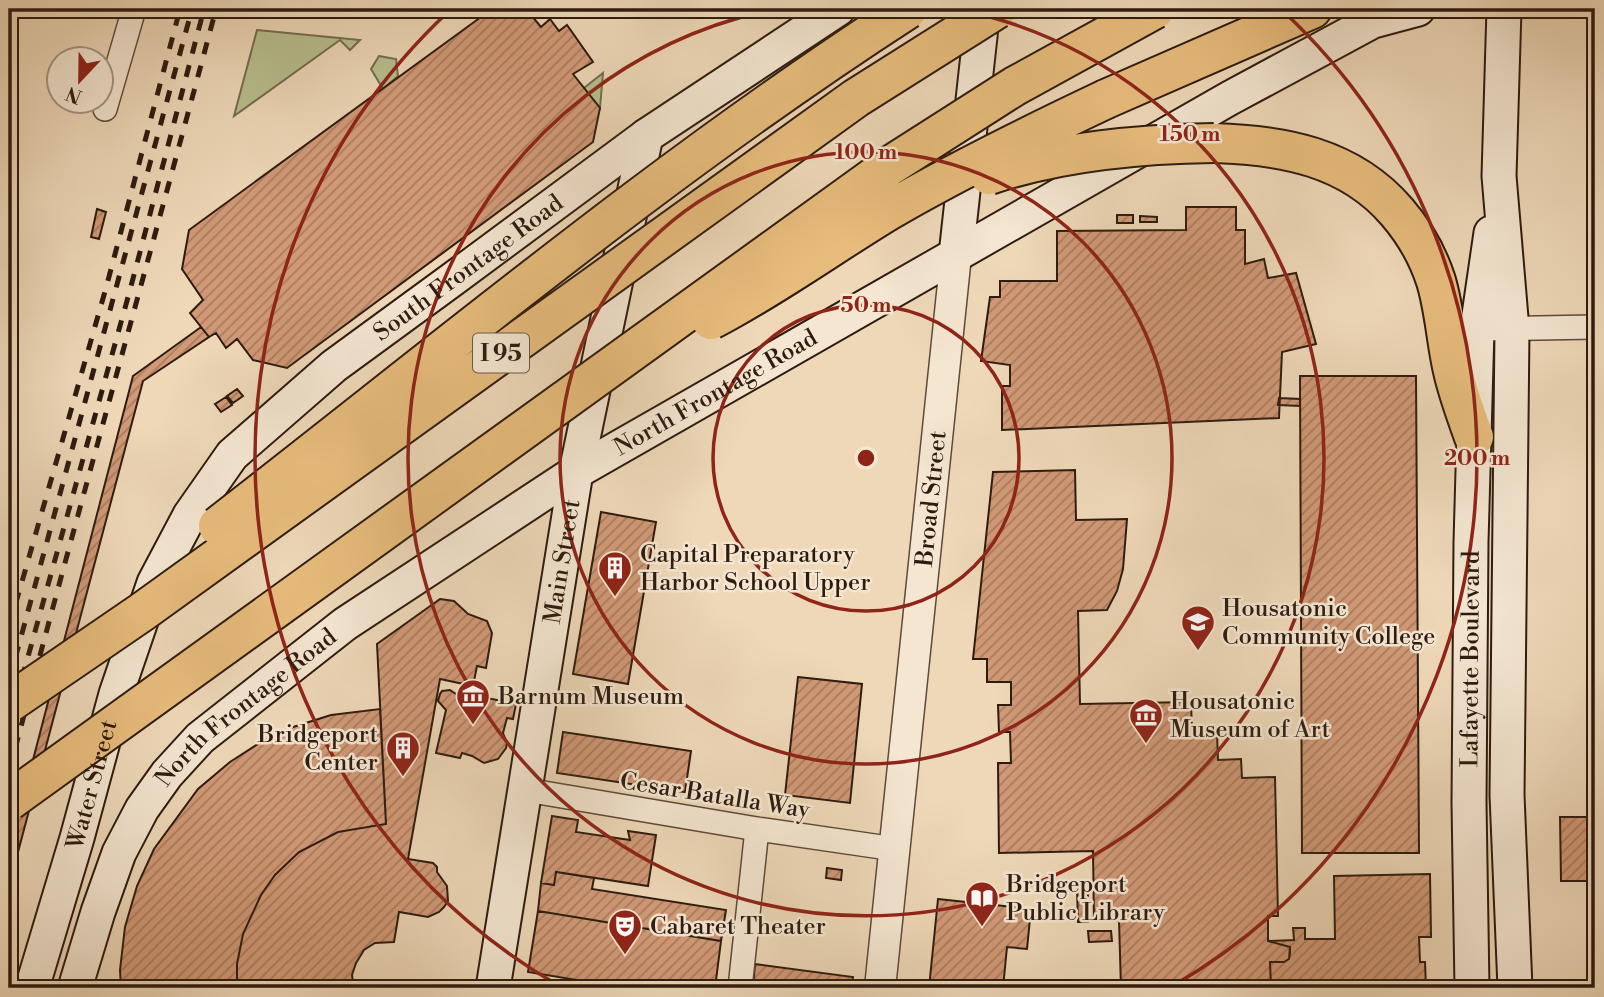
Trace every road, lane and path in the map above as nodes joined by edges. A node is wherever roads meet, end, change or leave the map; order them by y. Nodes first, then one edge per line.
1 (134, 9) edge
2 (838, 9) edge
3 (983, 9) edge
4 (997, 9) edge
5 (1155, 9) edge
6 (1312, 9) edge
7 (1418, 9) edge
8 (1503, 9) edge
9 (904, 11) edge
10 (116, 73) edge
11 (646, 136) junction
12 (1499, 176) junction
13 (845, 237) junction
14 (956, 255) junction
15 (1595, 327) edge
16 (1477, 329) junction
17 (1512, 330) junction
18 (579, 388) junction
19 (1474, 437) junction
20 (576, 472) junction
21 (1510, 539) junction
22 (1471, 542) junction
23 (154, 583) joint
24 (9, 695) edge
25 (9, 703) edge
26 (526, 790) junction
27 (1507, 794) junction
28 (9, 801) edge
29 (1469, 803) junction
30 (757, 830) junction
31 (895, 849) junction
32 (32, 988) edge
33 (75, 988) edge
34 (493, 988) edge
35 (740, 988) edge
36 (880, 988) edge
37 (1472, 988) edge
38 (1515, 988) edge

1 - 10 street
2 - 11 main road, South Frontage Road
3 - 14 main road, Broad Street
4 - 25 highway, I 95, bridge
5 - 18 highway, bridge
6 - 13 highway, bridge
7 - 14 main road, North Frontage Road
8 - 12 main road
9 - 24 highway, bridge
11 - 20 main road, Main Street
11 - 23 main road, South Frontage Road
12 - 16 main road, Lafayette Boulevard
12 - 17 main road, Lafayette Boulevard
13 - 18 highway, bridge
13 - 19 highway, bridge
14 - 20 main road, North Frontage Road
14 - 31 street, Broad Street
15 - 17 street
16 - 17 street
16 - 19 main road, Lafayette Boulevard
17 - 21 main road, Lafayette Boulevard
18 - 28 highway, bridge
19 - 22 main road, Lafayette Boulevard
20 - 26 main road, Main Street
20 - 33 main road, North Frontage Road
21 - 22 main road
21 - 27 main road, Lafayette Boulevard
22 - 29 main road, Lafayette Boulevard
23 - 32 main road, Water Street
26 - 30 street, Cesar Batalla Way
26 - 34 main road, Main Street
27 - 29 main road
27 - 38 main road, Lafayette Boulevard
29 - 37 main road, Lafayette Boulevard
30 - 31 street, Cesar Batalla Way
30 - 35 street
31 - 36 street, Broad Street

